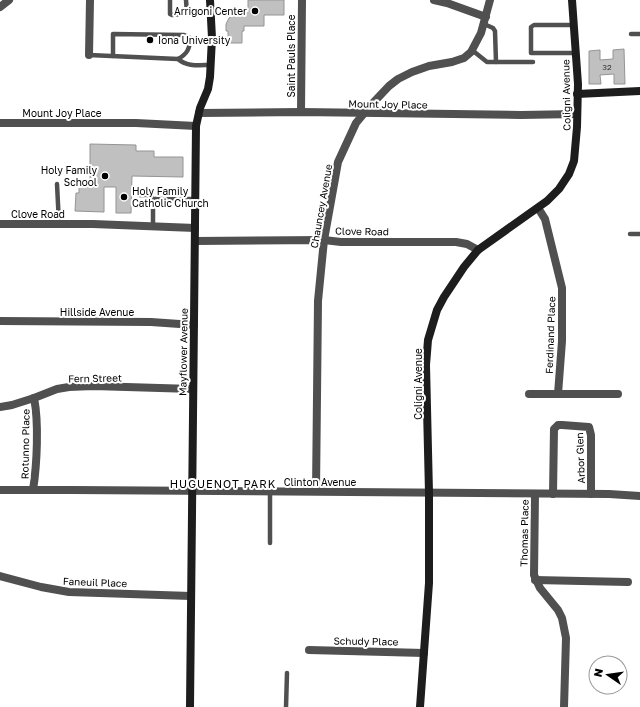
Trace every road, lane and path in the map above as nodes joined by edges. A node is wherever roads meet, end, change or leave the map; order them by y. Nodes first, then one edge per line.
1 (9, 0) edge
2 (90, 0) edge
3 (170, 0) edge
4 (186, 0) edge
5 (210, 0) edge
6 (302, 0) edge
7 (438, 0) edge
8 (490, 0) edge
9 (572, 0) edge
10 (0, 7) edge
11 (211, 13) junction
12 (187, 14) junction
13 (485, 21) junction
14 (573, 25) junction
15 (632, 34) dead end
16 (640, 34) edge
17 (472, 50) junction
18 (575, 53) junction
19 (89, 55) joint
20 (113, 56) junction
21 (178, 59) junction
22 (496, 62) junction
23 (533, 62) dead end
24 (211, 65) junction
25 (640, 91) edge
26 (578, 94) junction
27 (301, 112) junction
28 (199, 113) junction
29 (364, 114) junction
30 (577, 114) junction
31 (0, 123) edge
32 (196, 126) junction
33 (58, 184) dead end
34 (139, 195) dead end
35 (153, 199) junction
36 (195, 199) junction
37 (538, 208) junction
38 (0, 224) edge
39 (59, 224) junction
40 (152, 226) junction
41 (195, 228) junction
42 (630, 234) dead end
43 (640, 234) edge
44 (324, 240) junction
45 (195, 241) junction
46 (478, 250) junction
47 (0, 321) edge
48 (194, 325) junction
49 (193, 389) junction
50 (529, 394) dead end
51 (558, 394) junction
52 (618, 394) dead end
53 (34, 398) junction
54 (0, 407) edge
55 (0, 490) edge
56 (33, 490) junction
57 (270, 491) junction
58 (193, 492) junction
59 (316, 492) junction
60 (429, 493) junction
61 (535, 494) junction
62 (553, 494) junction
63 (591, 494) junction
64 (640, 496) edge
65 (270, 543) dead end
66 (0, 576) edge
67 (535, 580) junction
68 (628, 582) dead end
69 (191, 596) junction
70 (309, 650) dead end
71 (424, 652) junction
72 (287, 673) dead end
73 (190, 707) edge
74 (286, 707) edge
75 (420, 707) edge
76 (564, 707) edge

1 - 10 street
2 - 19 street
3 - 12 lane
4 - 12 lane
5 - 11 street, Mayflower Avenue
6 - 27 street, Saint Pauls Place
7 - 13 street
8 - 13 street, Chauncey Avenue
9 - 14 street, Coligni Avenue
11 - 12 lane
11 - 24 street, Mayflower Avenue
13 - 17 street, Chauncey Avenue
13 - 22 lane
14 - 18 street, Coligni Avenue
14 - 18 lane
15 - 16 lane
17 - 22 lane
17 - 29 street, Chauncey Avenue
18 - 26 street, Coligni Avenue
19 - 20 lane
20 - 21 lane
20 - 21 lane
21 - 24 lane
22 - 23 lane
24 - 28 street, Mayflower Avenue
25 - 26 street
26 - 30 street, Coligni Avenue
27 - 28 street, Mount Joy Place
27 - 29 street, Mount Joy Place
28 - 32 street, Mayflower Avenue
29 - 30 street, Mount Joy Place
29 - 44 street, Chauncey Avenue
30 - 37 street, Coligni Avenue
31 - 32 street, Mount Joy Place
32 - 36 street, Mayflower Avenue
33 - 39 lane
34 - 35 lane
35 - 36 lane
35 - 40 lane
36 - 41 street, Mayflower Avenue
37 - 46 street, Coligni Avenue
37 - 51 street, Ferdinand Place
38 - 39 street, Clove Road
39 - 40 street, Clove Road
40 - 41 street, Clove Road
41 - 45 street, Mayflower Avenue
42 - 43 lane
44 - 45 street, Clove Road
44 - 46 street, Clove Road
44 - 59 street, Chauncey Avenue
45 - 48 street, Mayflower Avenue
46 - 60 street, Coligni Avenue
47 - 48 street, Hillside Avenue
48 - 49 street, Mayflower Avenue
49 - 53 street, Fern Street
49 - 58 street, Mayflower Avenue
50 - 51 street
51 - 52 street
53 - 54 street, Fern Street
53 - 56 street, Rotunno Place
55 - 56 street, Clinton Avenue
56 - 58 street, Clinton Avenue
57 - 58 street, Clinton Avenue
57 - 59 street, Clinton Avenue
57 - 65 lane
58 - 69 street, Mayflower Avenue
59 - 60 street, Clinton Avenue
60 - 61 street, Clinton Avenue
60 - 71 street, Coligni Avenue
61 - 62 street, Clinton Avenue
61 - 67 street, Thomas Place
62 - 63 street, Clinton Avenue
62 - 63 street, Arbor Glen
63 - 64 street, Clinton Avenue
66 - 69 street, Faneuil Place
67 - 68 street
67 - 76 street, Thomas Place
69 - 73 street, Mayflower Avenue
70 - 71 street, Schudy Place
71 - 75 street, Coligni Avenue
72 - 74 lane

